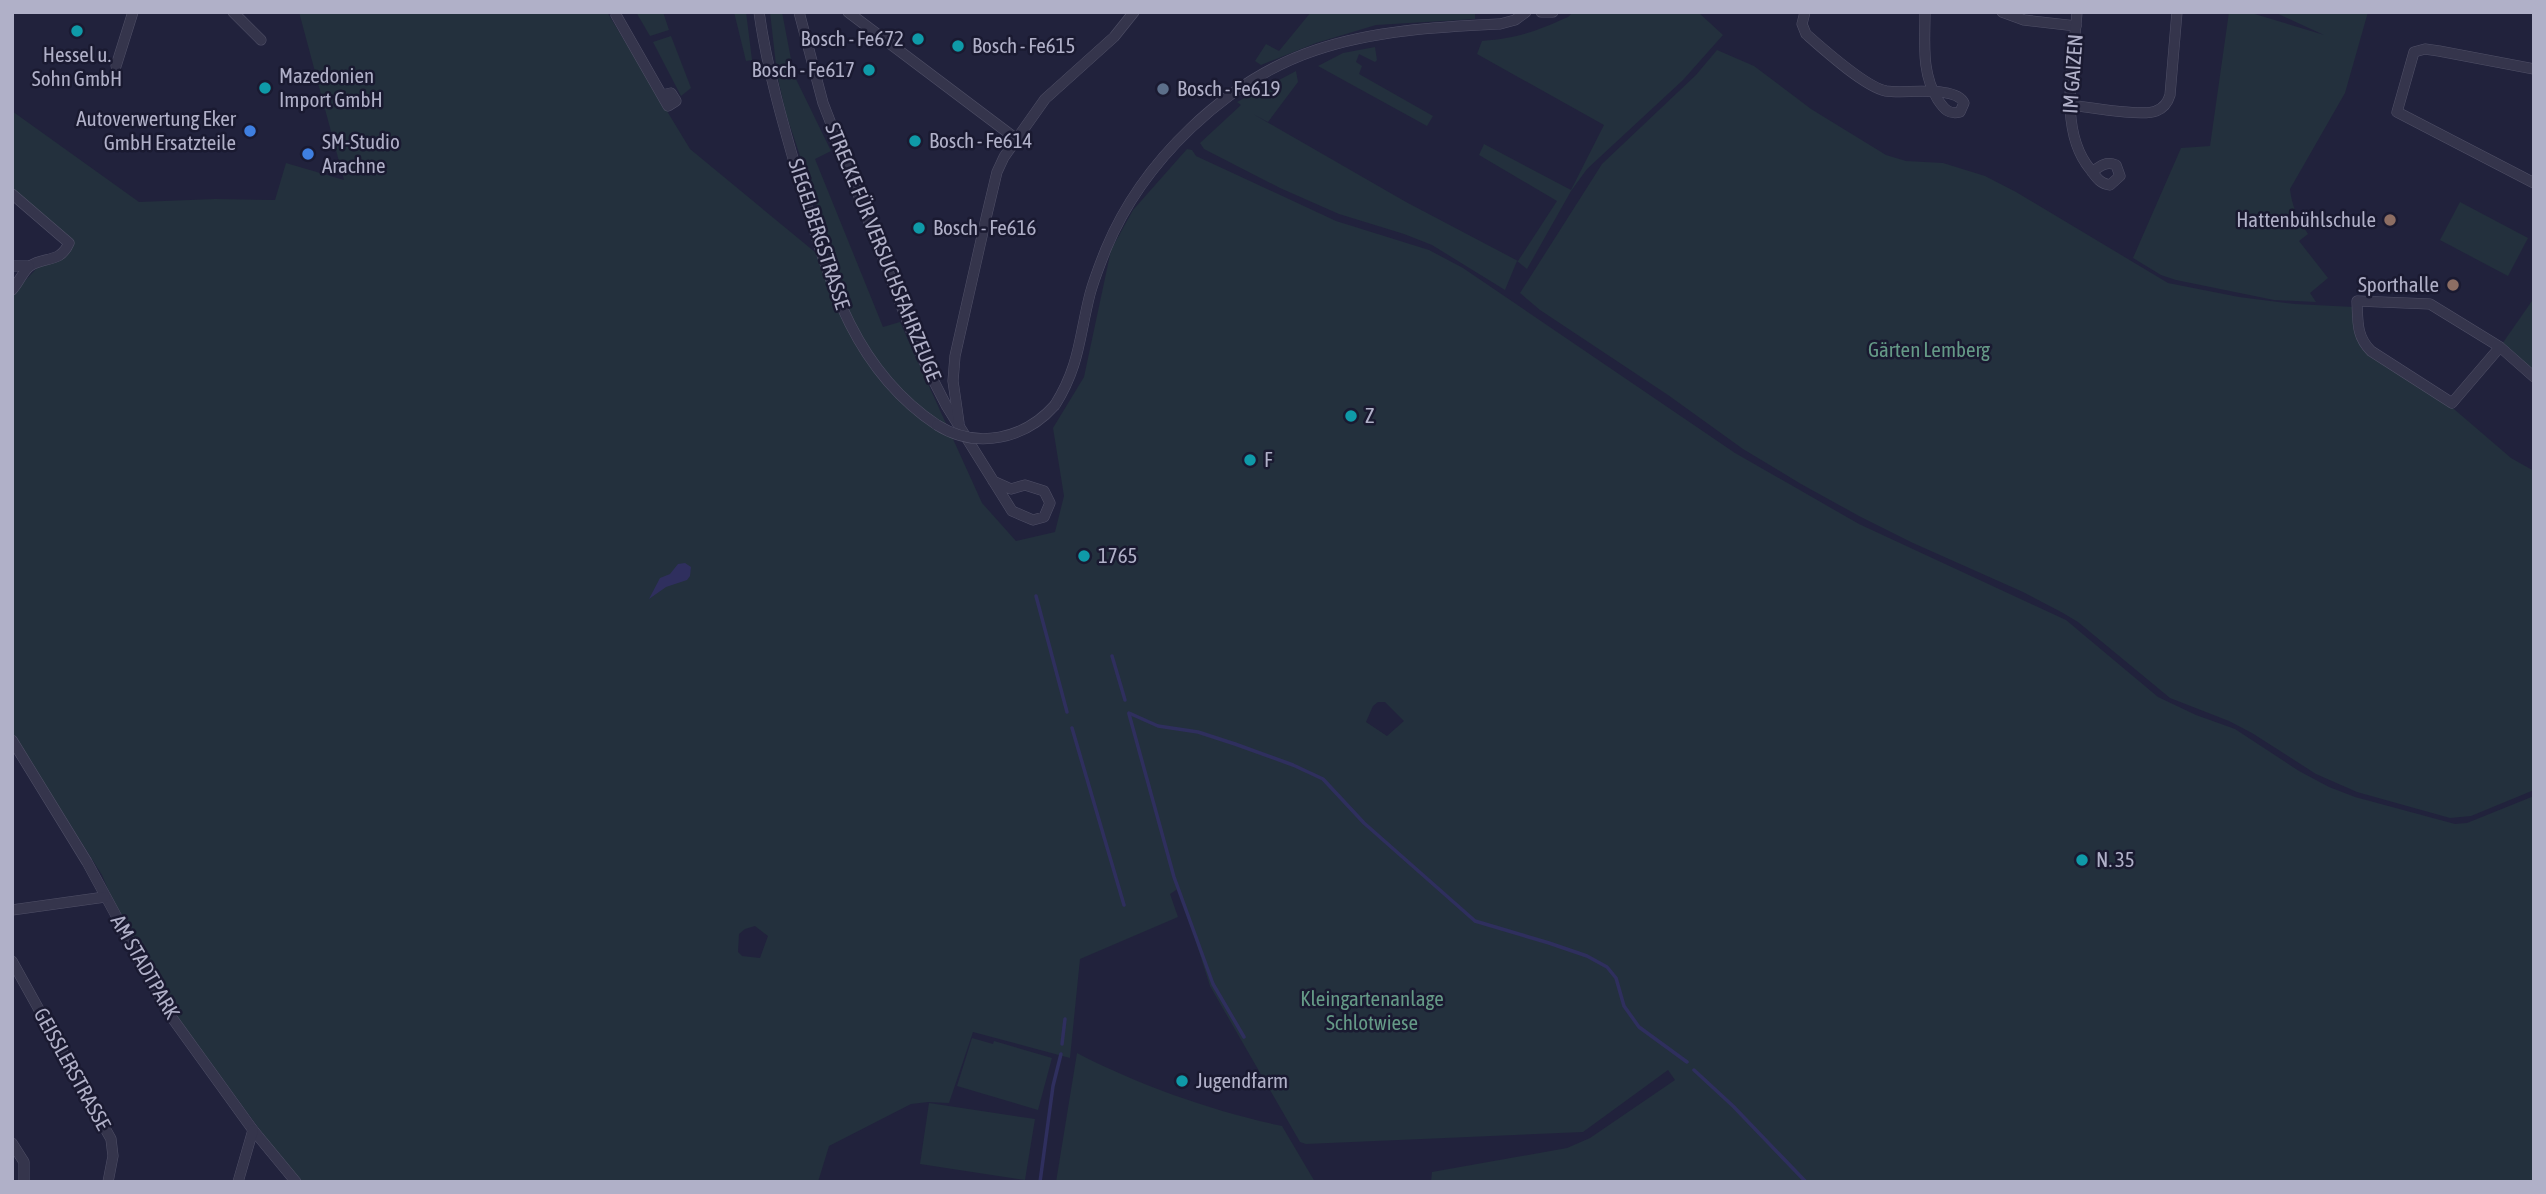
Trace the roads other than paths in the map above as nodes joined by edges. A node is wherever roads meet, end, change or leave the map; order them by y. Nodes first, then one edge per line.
1 (133, 12) edge
2 (233, 12) edge
3 (617, 12) edge
4 (759, 12) edge
5 (799, 12) edge
6 (848, 12) edge
7 (1134, 12) edge
8 (1526, 12) edge
9 (1541, 12) edge
10 (1553, 12) edge
11 (1805, 12) edge
12 (1925, 12) edge
13 (2002, 12) edge
14 (2077, 12) edge
15 (2177, 12) edge
16 (2076, 26) junction
17 (261, 40) dead end
18 (116, 66) dead end
19 (2534, 69) edge
20 (662, 94) dead end
21 (2070, 105) junction
22 (1015, 138) junction
23 (2092, 172) dead end
24 (2534, 183) edge
25 (12, 194) edge
26 (12, 266) edge
27 (29, 266) junction
28 (12, 290) edge
29 (2500, 347) junction
30 (2534, 377) edge
31 (960, 426) junction
32 (993, 481) junction
33 (13, 743) edge
34 (105, 897) junction
35 (12, 910) edge
36 (12, 961) edge
37 (253, 1130) junction
38 (12, 1143) edge
39 (24, 1182) edge
40 (108, 1182) edge
41 (238, 1182) edge
42 (296, 1182) edge

1 - 18 street
2 - 17 street
3 - 20 street
4 - 8 street, SIEGELBERGSTRASSE, bridge
5 - 31 street, STRECKE FÜR VERSUCHSFAHRZEUGE
6 - 22 street
7 - 22 street
9 - 10 street
11 - 12 street
13 - 16 street
14 - 16 street, IM GAIZEN
15 - 21 street
16 - 21 street, IM GAIZEN
19 - 24 street
21 - 23 street, IM GAIZEN
22 - 31 street
25 - 27 street
26 - 27 street
27 - 28 street
29 - 29 street
29 - 30 street
31 - 32 street, STRECKE FÜR VERSUCHSFAHRZEUGE
32 - 32 street, STRECKE FÜR VERSUCHSFAHRZEUGE
33 - 34 street, AM STADTPARK
34 - 35 street
34 - 37 street, AM STADTPARK
36 - 40 street, GEISSLERSTRASSE
37 - 41 street
37 - 42 street, AM STADTPARK
38 - 39 street

